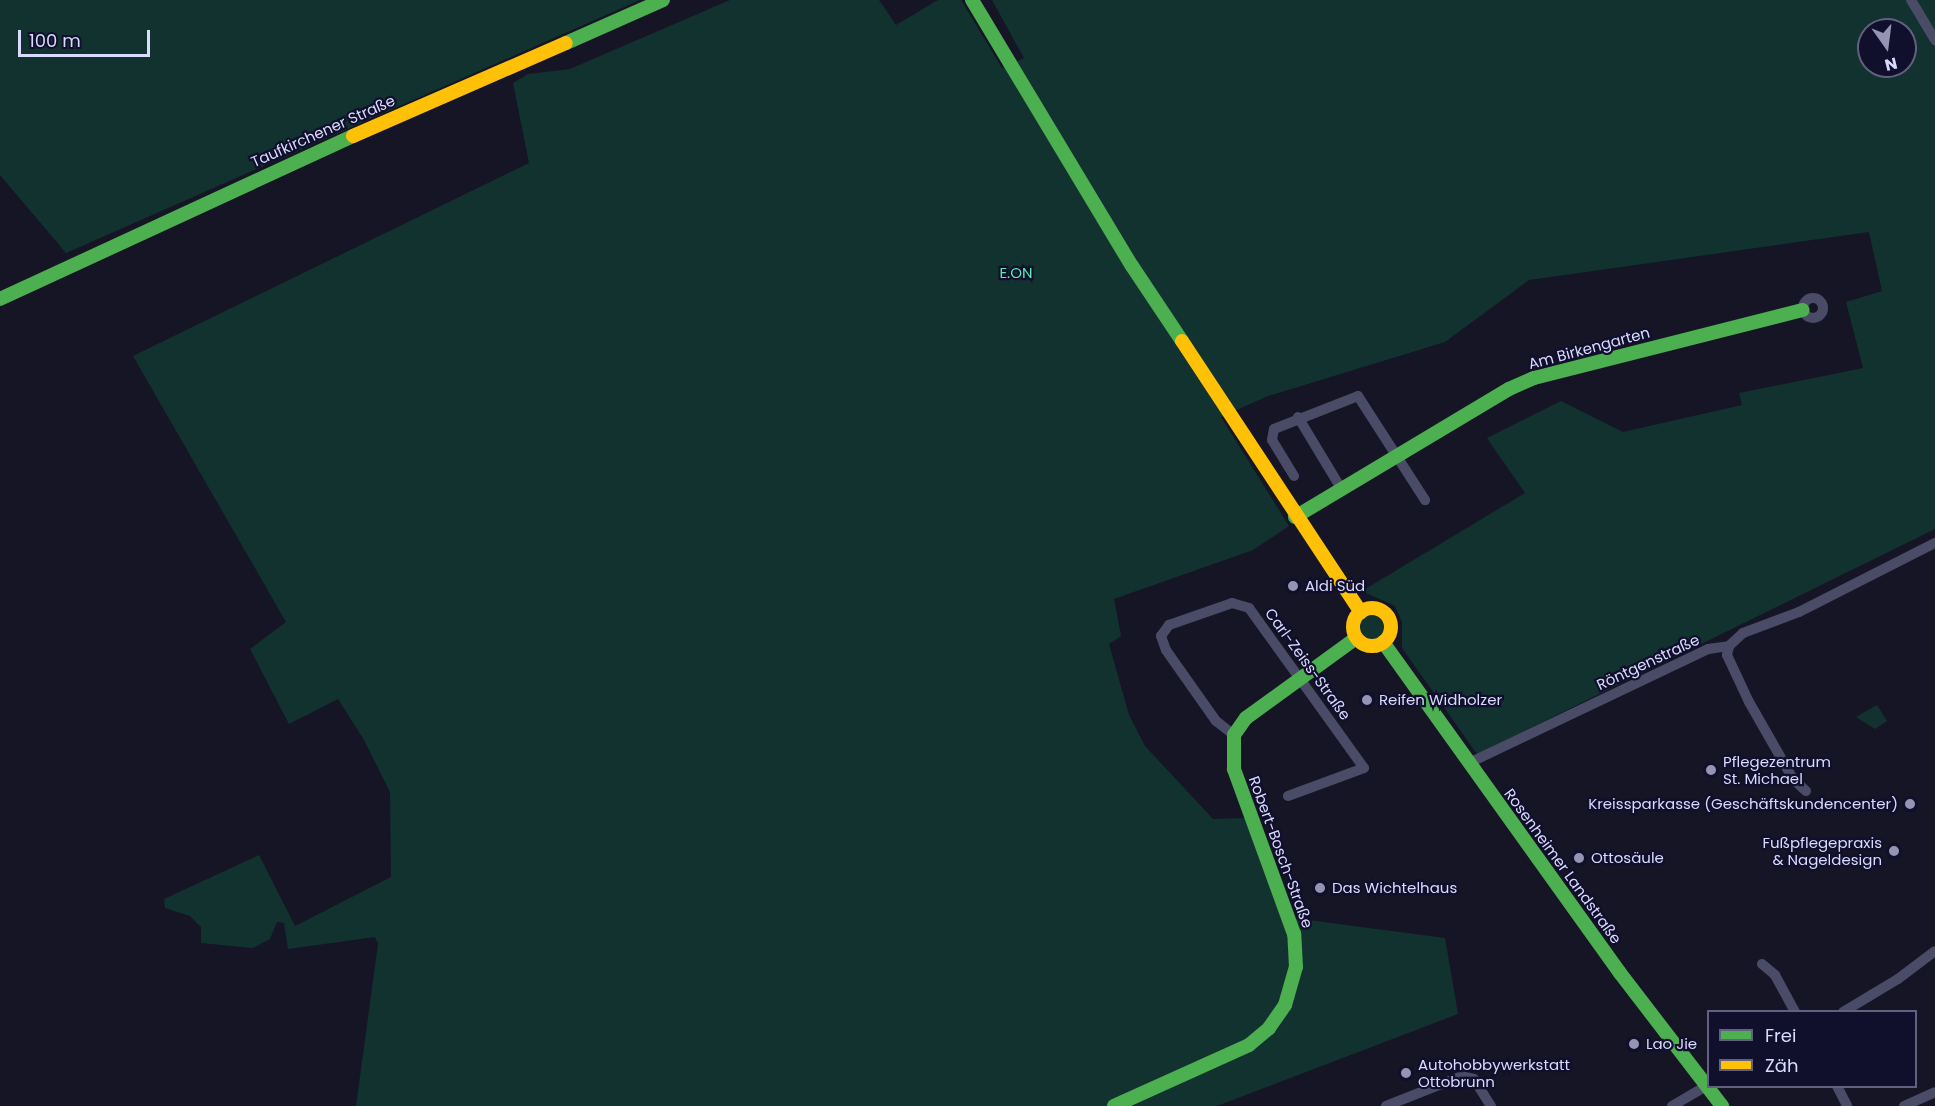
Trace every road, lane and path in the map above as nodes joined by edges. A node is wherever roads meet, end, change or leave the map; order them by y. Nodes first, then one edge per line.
1 (663, 0) edge
2 (972, 0) edge
3 (1911, 0) edge
4 (1935, 40) edge
5 (0, 299) edge
6 (1803, 310) dead end
7 (1298, 417) junction
8 (1399, 457) junction
9 (1294, 476) dead end
10 (1342, 490) junction
11 (1425, 500) dead end
12 (1295, 517) junction
13 (1935, 543) edge
14 (1361, 612) junction
15 (1356, 638) junction
16 (1383, 642) junction
17 (1729, 646) junction
18 (1300, 678) junction
19 (1234, 735) junction
20 (1469, 763) junction
21 (1806, 791) dead end
22 (1288, 796) dead end
23 (1935, 951) edge
24 (1762, 964) dead end
25 (1794, 1010) edge
26 (1845, 1010) edge
27 (1707, 1085) edge
28 (1709, 1088) edge
29 (1838, 1088) edge
30 (1935, 1092) edge
31 (1114, 1106) edge
32 (1386, 1106) edge
33 (1491, 1106) edge
34 (1672, 1106) edge
35 (1722, 1106) edge
36 (1847, 1106) edge
37 (1904, 1106) edge

1 - 5 main road, Taufkirchener Straße
2 - 12 main road
3 - 4 street
6 - 8 main road, Am Birkengarten
7 - 8 street
7 - 9 street
7 - 10 street
8 - 10 main road, Am Birkengarten
8 - 11 street
10 - 12 main road, Am Birkengarten
12 - 14 main road
13 - 17 street, Röntgenstraße
14 - 15 main road
14 - 16 main road
15 - 16 main road
15 - 18 main road
16 - 20 main road, Rosenheimer Landstraße
17 - 20 street, Röntgenstraße
17 - 21 street
18 - 19 main road
18 - 19 street, Carl-Zeiss-Straße
18 - 22 street, Carl-Zeiss-Straße
19 - 31 main road, Robert-Bosch-Straße
20 - 27 main road, Rosenheimer Landstraße
23 - 26 street
24 - 25 street
27 - 34 street
28 - 35 main road, Rosenheimer Landstraße
29 - 36 street
30 - 37 street
32 - 33 street

